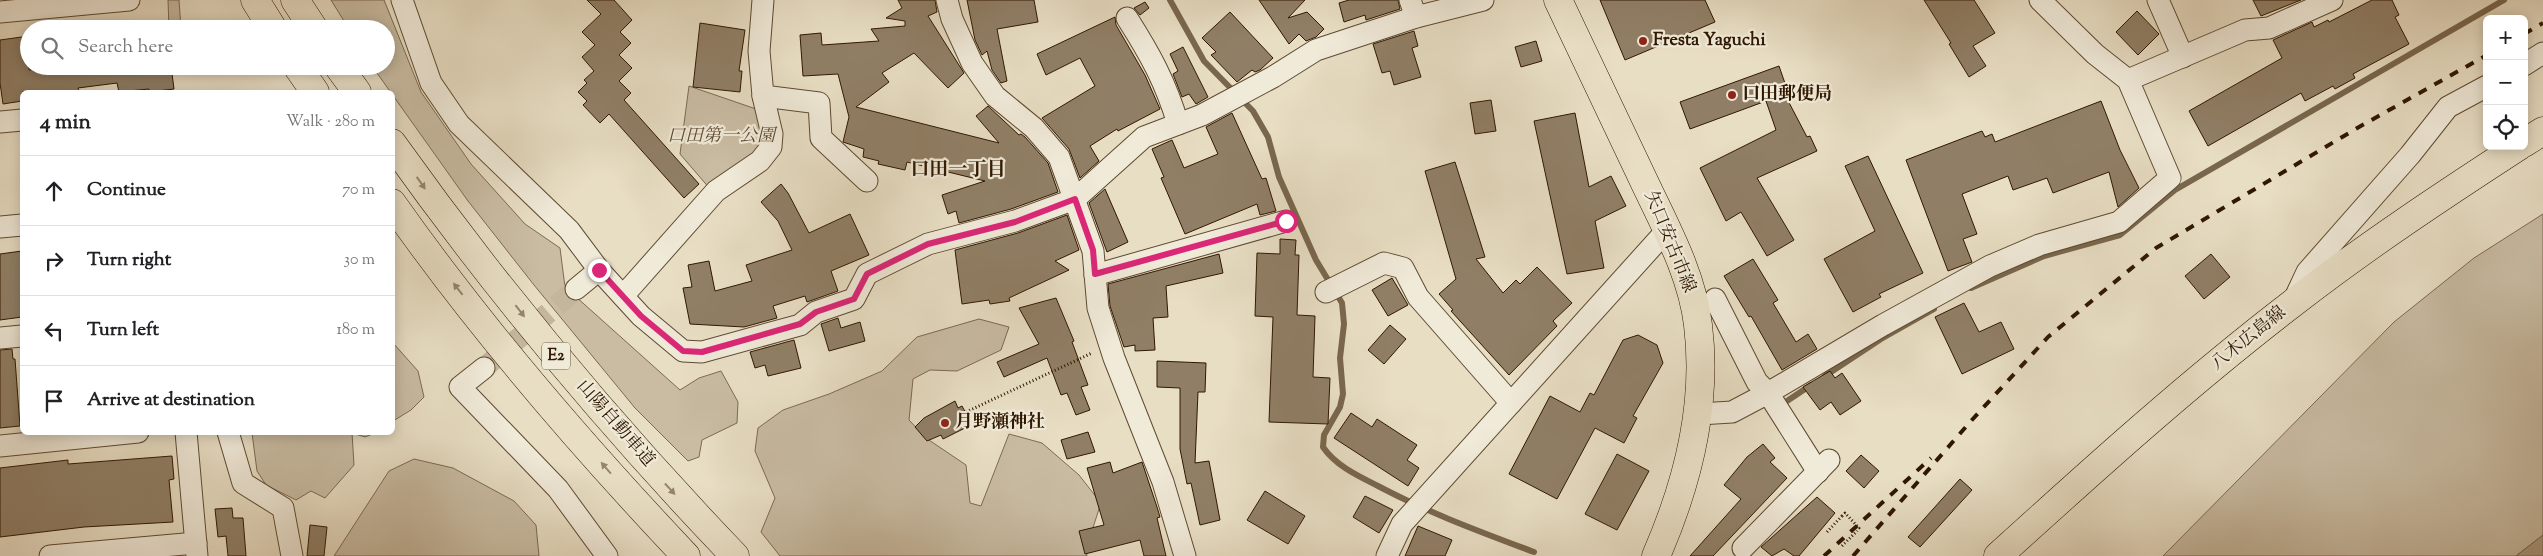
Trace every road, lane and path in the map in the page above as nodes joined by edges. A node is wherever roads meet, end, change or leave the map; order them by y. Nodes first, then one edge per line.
1 (130, 0) edge
2 (255, 0) edge
3 (296, 0) edge
4 (402, 0) edge
5 (763, 0) edge
6 (947, 0) edge
7 (1483, 0) edge
8 (1558, 0) edge
9 (2040, 0) edge
10 (2158, 0) edge
11 (2332, 0) edge
12 (1413, 8) edge
13 (0, 12) edge
14 (1127, 18) dead end
15 (267, 20) edge
16 (308, 20) edge
17 (2543, 53) edge
18 (2183, 56) junction
19 (2528, 62) edge
20 (303, 75) edge
21 (345, 75) edge
22 (2128, 80) junction
23 (2483, 88) edge
24 (314, 90) edge
25 (356, 90) edge
26 (763, 96) junction
27 (20, 120) edge
28 (0, 122) edge
29 (1178, 124) junction
30 (2543, 131) edge
31 (2528, 140) edge
32 (395, 147) edge
33 (2513, 150) edge
34 (867, 181) dead end
35 (1075, 199) junction
36 (395, 207) edge
37 (1286, 221) dead end
38 (20, 224) edge
39 (0, 227) edge
40 (1667, 230) junction
41 (599, 270) junction
42 (1095, 274) junction
43 (576, 289) tunnel mouth
44 (1326, 292) dead end
45 (623, 296) junction
46 (1715, 299) dead end
47 (2293, 302) junction
48 (20, 336) edge
49 (0, 338) edge
50 (1110, 344) junction
51 (484, 368) tunnel mouth
52 (1768, 393) junction
53 (1511, 403) junction
54 (966, 412) dead end
55 (1699, 414) junction
56 (108, 435) edge
57 (186, 435) edge
58 (229, 435) edge
59 (0, 446) edge
60 (1827, 532) dead end
61 (1842, 546) dead end
62 (1743, 548) dead end
63 (197, 549) edge
64 (50, 556) edge
65 (292, 556) edge
66 (607, 556) edge
67 (686, 556) edge
68 (735, 556) edge
69 (1185, 556) edge
70 (1387, 556) edge
71 (1656, 556) edge
72 (1998, 556) edge

1 - 13 street
2 - 15 main road
3 - 16 main road
4 - 41 street
5 - 26 street
6 - 35 street
7 - 12 street
8 - 40 main road, 矢口安古市線
9 - 22 street
10 - 18 street
11 - 18 street
12 - 29 street
14 - 29 street
17 - 19 street
18 - 22 street
20 - 24 main road
21 - 25 main road
22 - 52 street
23 - 47 street
26 - 34 street
26 - 45 street
27 - 28 street
29 - 35 street
30 - 31 main road
32 -> 68 main road, 山陽自動車道 / E2
33 - 47 main road, 八木広島線
35 - 42 street
35 - 45 street
67 -> 36 main road, 山陽自動車道 / E2
37 - 42 street
38 - 39 street
40 - 53 street
40 - 55 main road, 矢口安古市線
41 - 43 street
41 - 45 street
42 - 50 street
44 - 53 street
46 - 52 street
47 - 72 main road, 八木広島線
48 - 49 street
50 - 54 path
50 - 69 street
51 - 66 street
52 - 55 street
52 - 62 street
53 - 70 street
55 - 71 main road, 矢口安古市線
56 - 59 street
57 - 63 street
58 - 65 street
60 - 61 path, bridge
63 - 64 street

